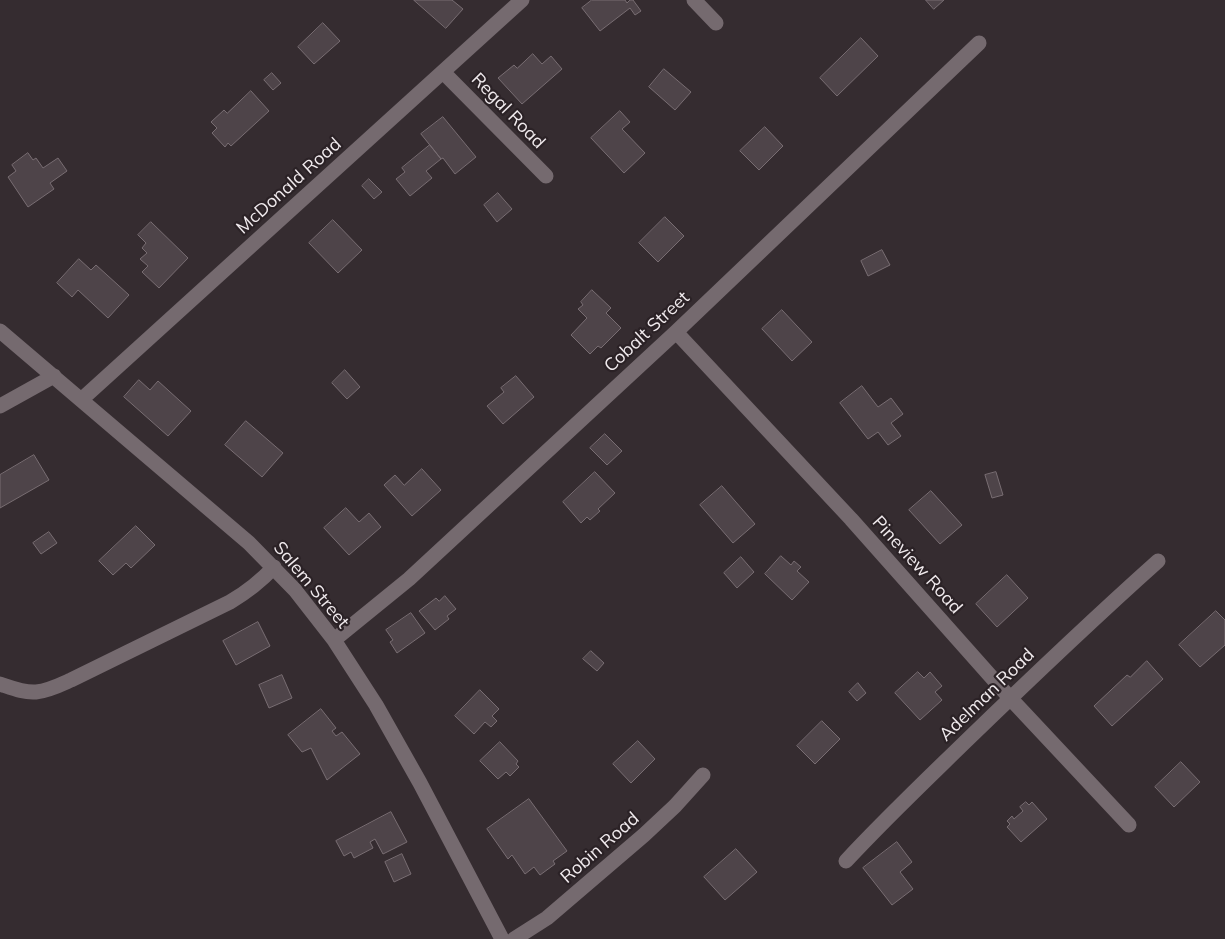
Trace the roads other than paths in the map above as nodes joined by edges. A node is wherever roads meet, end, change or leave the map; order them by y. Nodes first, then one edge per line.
1 (522, 0) edge
2 (694, 0) edge
3 (716, 23) dead end
4 (979, 43) dead end
5 (443, 72) junction
6 (546, 176) dead end
7 (0, 331) edge
8 (676, 332) junction
9 (54, 376) junction
10 (81, 400) junction
11 (0, 406) edge
12 (1158, 561) dead end
13 (274, 567) junction
14 (334, 640) junction
15 (0, 684) edge
16 (1010, 698) junction
17 (703, 776) dead end
18 (1129, 825) dead end
19 (846, 861) dead end
20 (502, 939) edge
21 (514, 939) edge

1 - 5 street, McDonald Road
2 - 3 street
4 - 8 street, Cobalt Street
5 - 6 street, Regal Road
5 - 10 street, McDonald Road
7 - 9 street, Salem Street
8 - 14 street, Cobalt Street
8 - 16 street, Pineview Road
9 - 10 street, Salem Street
9 - 11 street
10 - 13 street, Salem Street
12 - 16 street, Adelman Road
13 - 14 street, Salem Street
13 - 15 street
14 - 20 street, Salem Street
16 - 18 street, Pineview Road
16 - 19 street, Adelman Road
17 - 21 street, Robin Road

